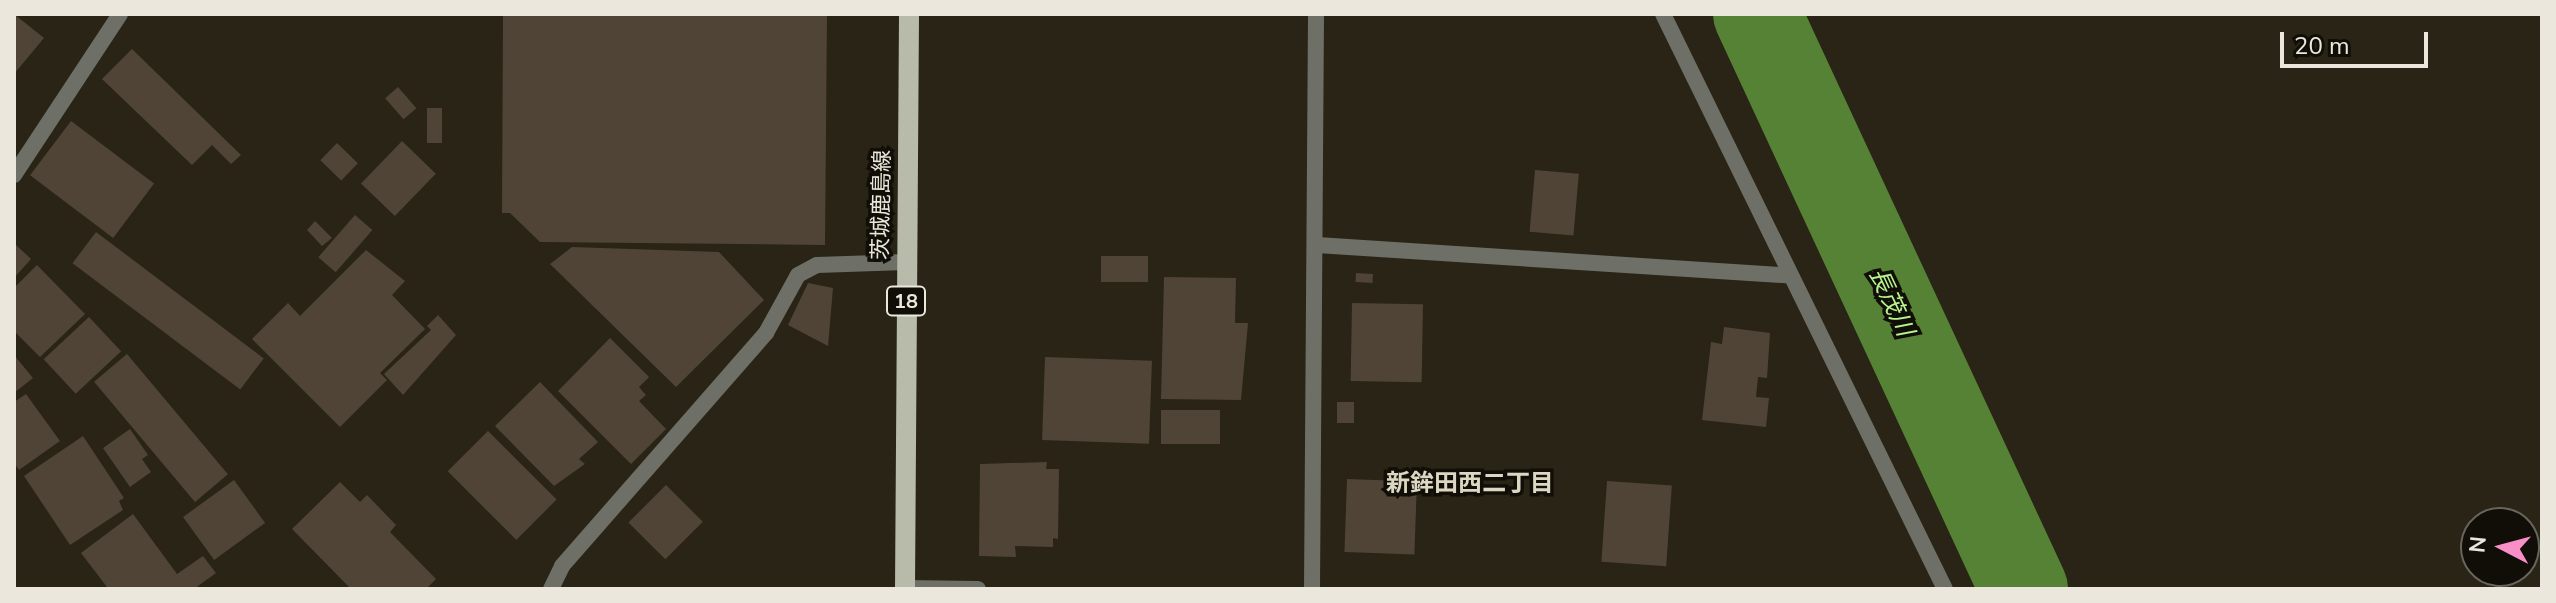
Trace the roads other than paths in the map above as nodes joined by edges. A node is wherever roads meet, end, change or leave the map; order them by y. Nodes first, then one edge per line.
1 (120, 14) edge
2 (909, 14) edge
3 (1316, 14) edge
4 (1663, 14) edge
5 (14, 175) edge
6 (1317, 245) junction
7 (906, 262) junction
8 (1790, 276) junction
9 (551, 589) edge
10 (905, 589) edge
11 (978, 589) edge
12 (1312, 589) edge
13 (1945, 589) edge

1 - 5 street
2 - 7 main road, 茨城鹿島線 / 18
3 - 6 street
4 - 8 street
6 - 8 street
6 - 12 street
7 - 9 street
7 - 10 main road, 茨城鹿島線 / 18
8 - 13 street
10 - 11 street

